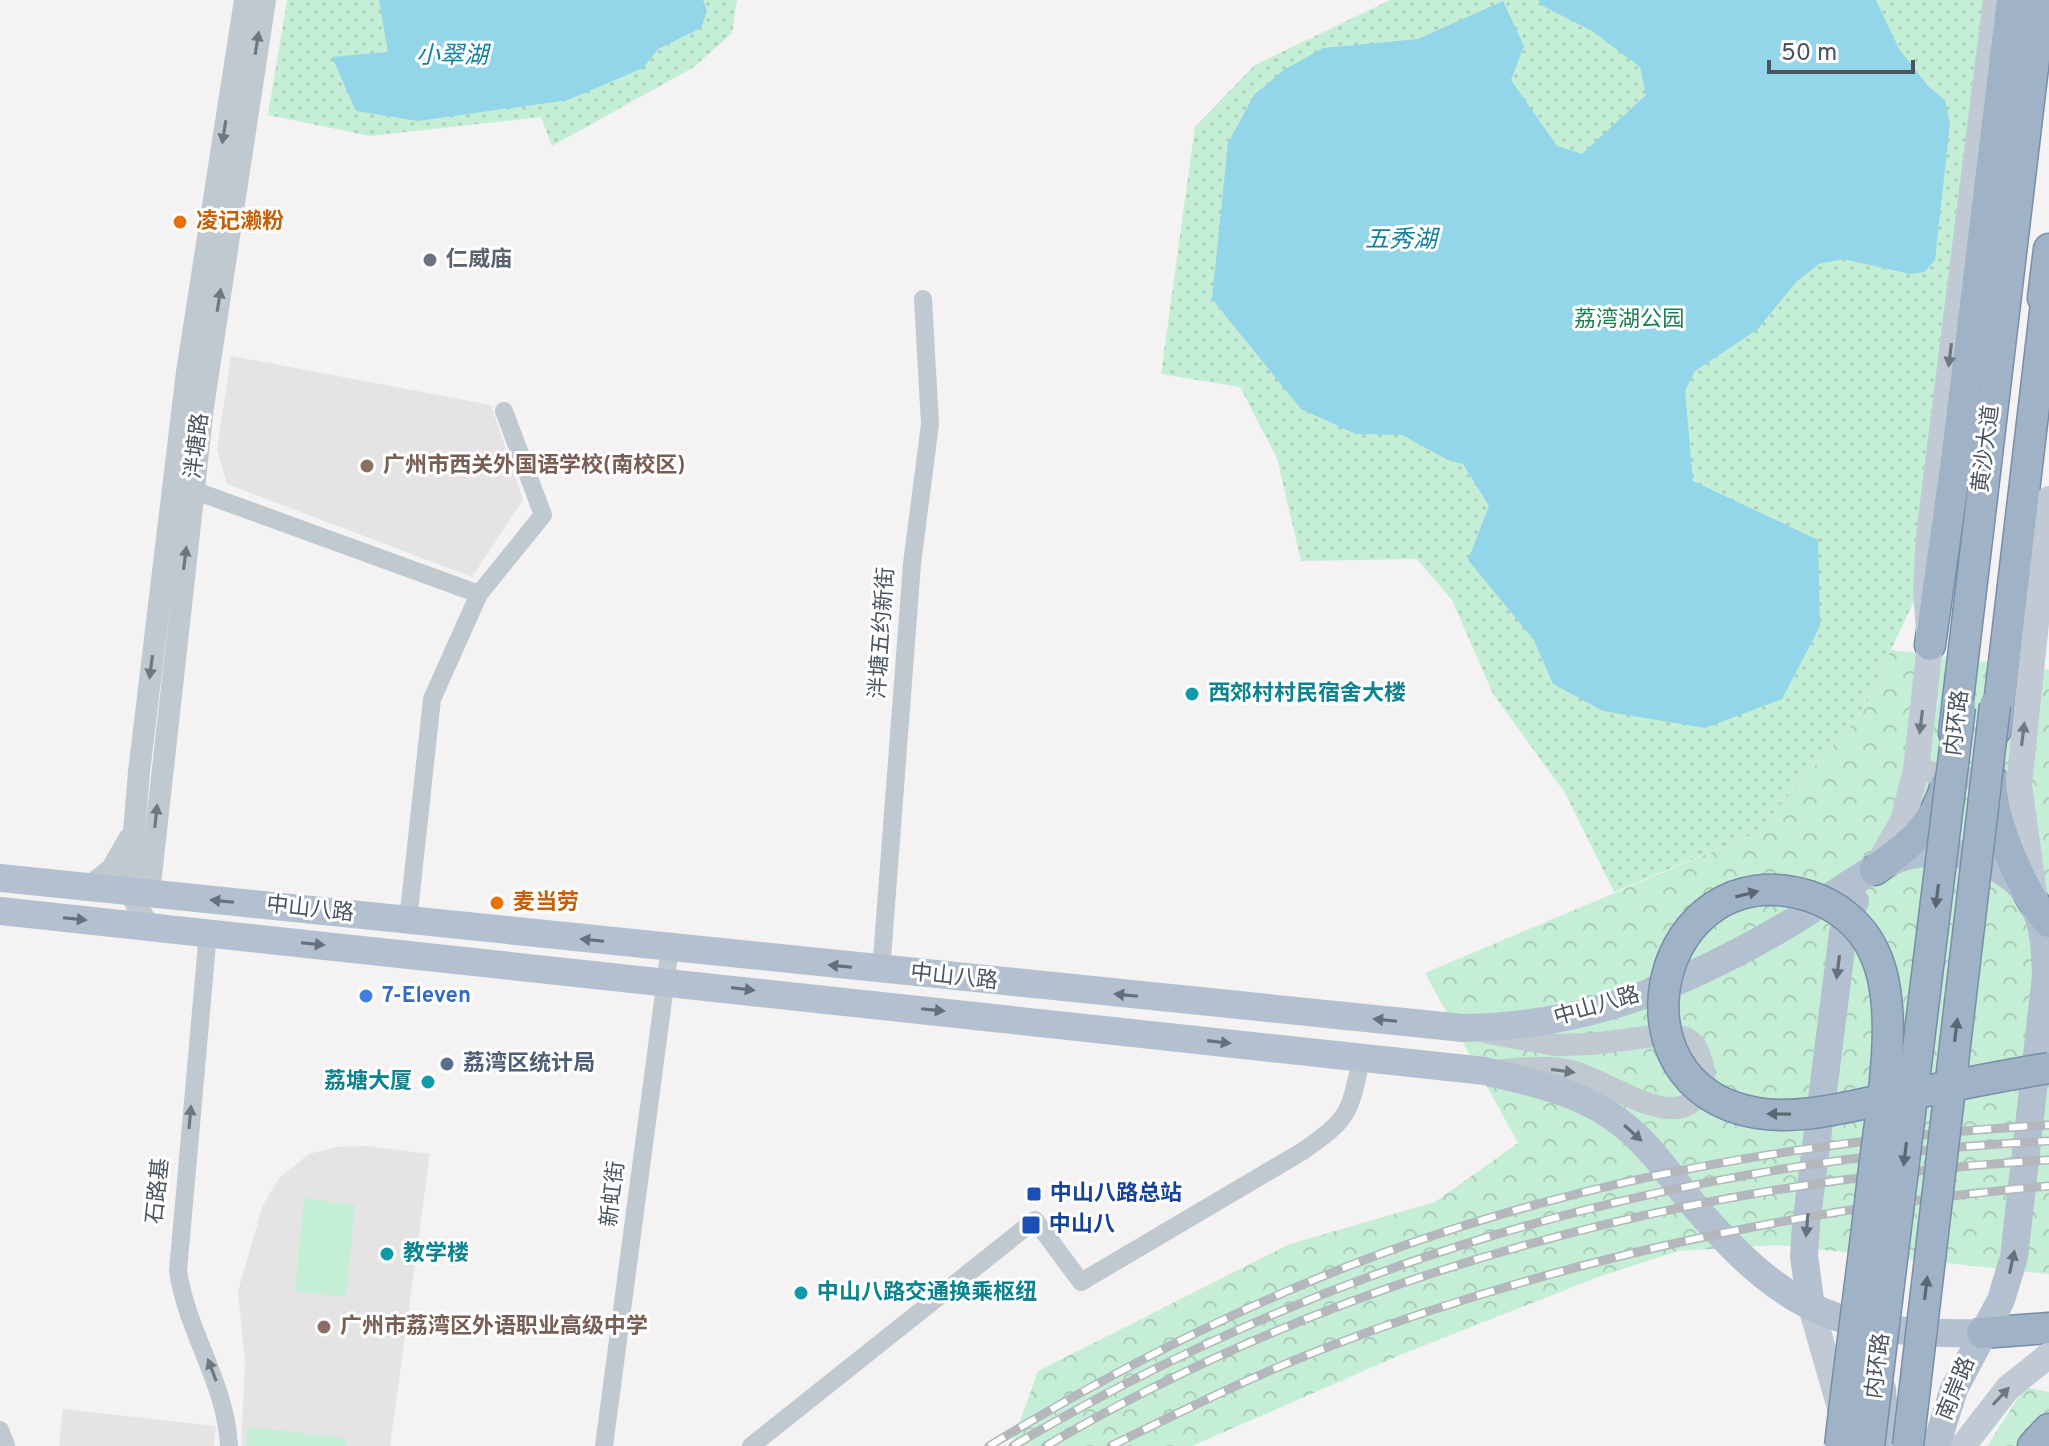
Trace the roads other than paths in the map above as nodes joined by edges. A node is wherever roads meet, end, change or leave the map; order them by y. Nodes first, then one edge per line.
1 (245, 0) edge
2 (265, 0) edge
3 (1996, 0) edge
4 (2012, 0) edge
5 (2043, 0) edge
6 (2049, 249) edge
7 (2049, 278) edge
8 (923, 299) dead end
9 (2043, 392) edge
10 (504, 411) dead end
11 (193, 490) junction
12 (2049, 499) edge
13 (479, 594) junction
14 (1930, 645) junction
15 (2040, 664) edge
16 (1916, 770) junction
17 (1949, 776) junction
18 (2005, 784) junction
19 (2010, 813) junction
20 (134, 819) junction
21 (2040, 863) edge
22 (1875, 870) junction
23 (0, 878) edge
24 (89, 887) junction
25 (139, 892) junction
26 (2044, 904) edge
27 (0, 911) edge
28 (408, 921) junction
29 (149, 927) junction
30 (208, 933) junction
31 (670, 948) junction
32 (881, 971) junction
33 (665, 980) junction
34 (1463, 1028) junction
35 (1361, 1059) junction
36 (2049, 1068) edge
37 (1485, 1071) junction
38 (1811, 1307) junction
39 (1846, 1322) junction
40 (2049, 1328) edge
41 (1982, 1333) junction
42 (2049, 1355) edge
43 (1887, 1415) junction
44 (2049, 1429) edge
45 (0, 1430) edge
46 (1947, 1442) edge
47 (6, 1446) edge
48 (229, 1446) edge
49 (604, 1446) edge
50 (751, 1446) edge
51 (1840, 1446) edge
52 (1847, 1446) edge
53 (1869, 1446) edge
54 (1886, 1446) edge
55 (1908, 1446) edge
56 (2033, 1446) edge

1 -> 20 street
11 -> 2 street, 泮塘路
3 -> 14 main road
4 - 14 highway
5 - 17 highway, 黄沙大道
5 -> 53 highway, 内环路, bridge
55 -> 6 highway, 内环路, bridge
7 - 9 highway, 黄沙大道
8 - 32 street, 泮塘五约新街
9 - 18 highway, 黄沙大道
10 - 13 street
11 - 13 street
25 -> 11 street, 泮塘路
12 - 15 main road
13 - 28 street
14 -> 16 main road
18 -> 15 main road
16 - 17 street
16 - 22 main road
17 - 18 street
17 - 22 highway, 黄沙大道
18 - 19 highway, 黄沙大道
19 - 21 main road
19 - 26 highway, 黄沙大道
20 - 24 street
20 - 25 street
21 - 26 main road
22 - 26 main road, 中山八路
22 - 34 main road, 中山八路
22 -> 38 main road
23 - 24 main road, 中山八路
24 - 25 main road, 中山八路
28 -> 25 main road, 中山八路
25 - 29 street
41 -> 26 main road, 南岸路
27 -> 29 main road, 中山八路
31 -> 28 main road, 中山八路
29 - 30 main road, 中山八路
30 -> 33 main road, 中山八路
48 -> 30 street, 石路基
32 -> 31 main road, 中山八路
31 - 33 street, 新虹街
34 -> 32 main road, 中山八路
33 -> 35 main road, 中山八路
33 - 49 street, 新虹街
37 -> 34 street
35 - 37 main road, 中山八路
35 - 50 street
36 -> 51 highway, bridge
37 -> 38 main road, 中山八路
38 - 39 main road, 中山八路
38 - 52 main road
39 - 41 main road, 中山八路
39 - 43 main road
40 - 41 highway
41 - 46 main road, 南岸路
46 -> 42 main road
43 - 46 street
43 - 54 main road
44 - 56 highway
45 - 47 street

